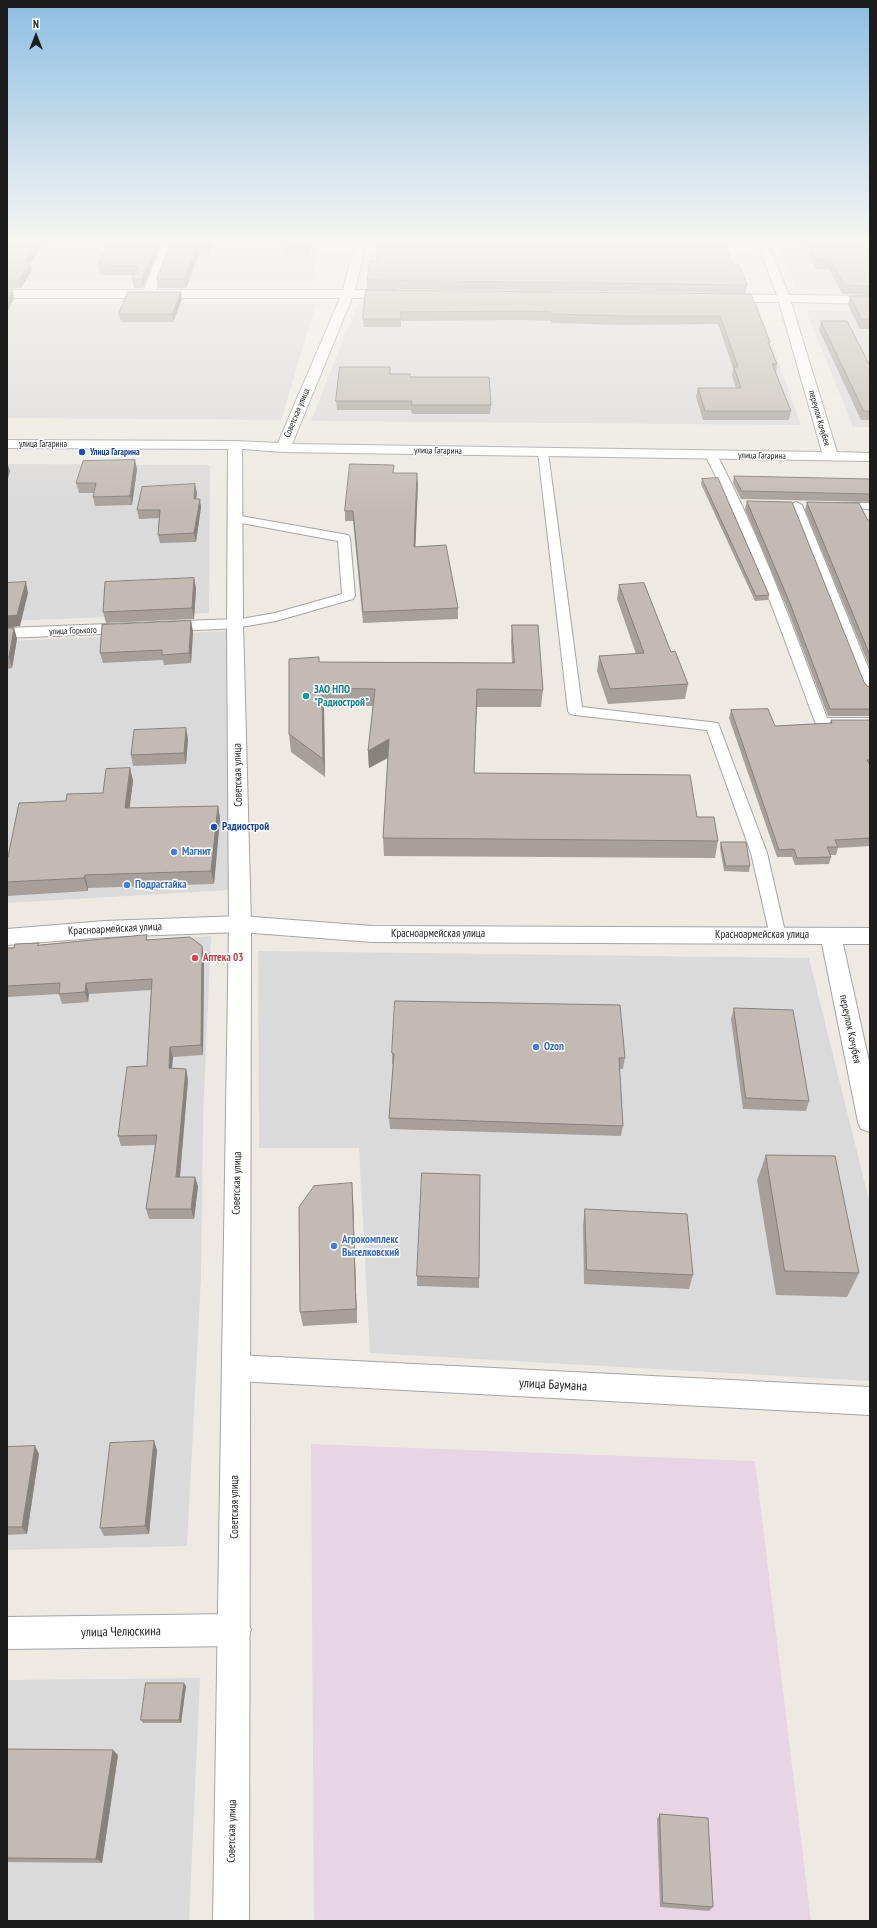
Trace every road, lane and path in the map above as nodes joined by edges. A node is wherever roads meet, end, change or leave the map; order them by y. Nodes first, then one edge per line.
1 (331, 333) edge
2 (794, 333) edge
3 (7, 444) edge
4 (235, 446) junction
5 (283, 448) junction
6 (544, 452) junction
7 (710, 455) junction
8 (831, 457) junction
9 (870, 457) edge
10 (736, 503) junction
11 (751, 504) edge
12 (781, 504) edge
13 (796, 505) junction
14 (810, 505) edge
15 (825, 506) edge
16 (866, 510) edge
17 (235, 519) junction
18 (235, 624) junction
19 (7, 633) edge
20 (870, 689) edge
21 (870, 722) edge
22 (240, 924) junction
23 (778, 936) junction
24 (830, 936) junction
25 (870, 936) edge
26 (7, 937) edge
27 (869, 1109) edge
28 (236, 1368) junction
29 (870, 1401) edge
30 (235, 1630) junction
31 (7, 1634) edge
32 (232, 1921) edge

1 - 5 street, Советская улица
2 - 8 street, переулок Кочубея
3 - 4 street, улица Гагарина
4 - 5 street, улица Гагарина
4 - 17 street, Советская улица
5 - 6 street, улица Гагарина
6 - 7 street, улица Гагарина
6 - 23 lane
7 - 8 street, улица Гагарина
7 - 10 lane
8 - 9 street, улица Гагарина
10 - 11 lane
10 - 21 lane
12 - 13 lane
13 - 14 lane
13 - 20 lane
15 - 16 lane
17 - 18 street, Советская улица
17 - 18 lane
18 - 19 street, улица Горького
18 - 22 street, Советская улица
22 - 23 street, Красноармейская улица
22 - 26 street, Красноармейская улица
22 - 28 street, Советская улица
23 - 24 street, Красноармейская улица
24 - 25 street, Красноармейская улица
24 - 27 street, переулок Кочубея
28 - 29 street, улица Баумана
28 - 30 street, Советская улица
30 - 31 street, улица Челюскина
30 - 32 street, Советская улица

